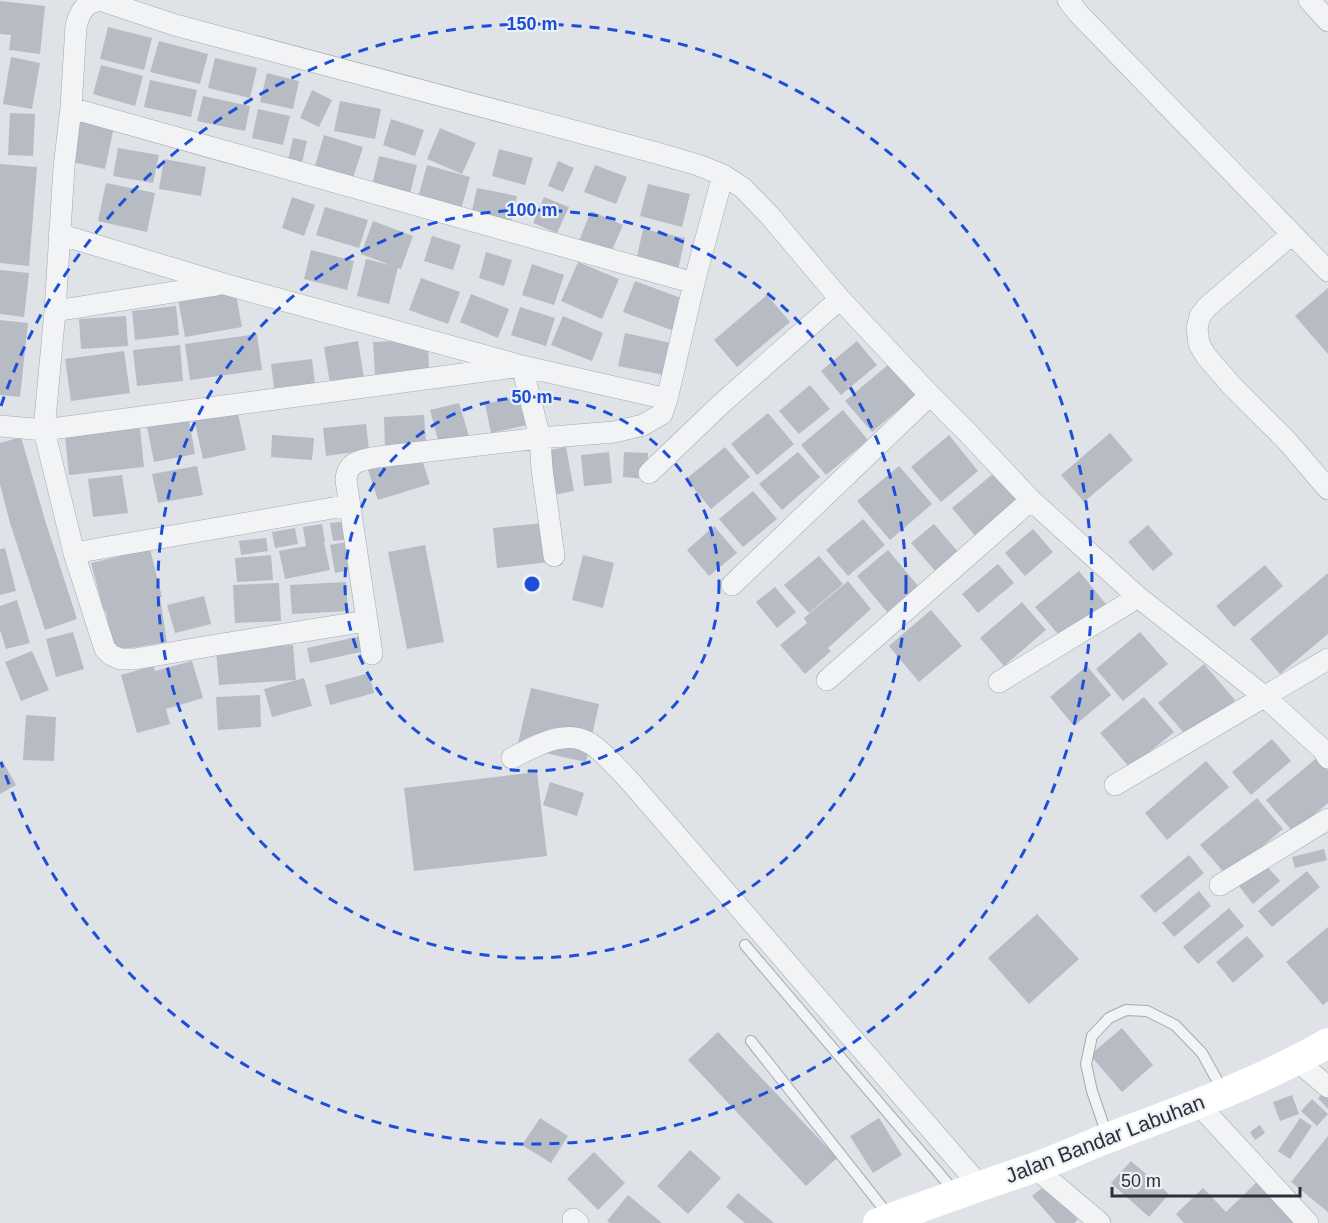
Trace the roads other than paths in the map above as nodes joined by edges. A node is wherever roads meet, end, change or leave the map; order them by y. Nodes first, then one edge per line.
1 (1068, 0) edge
2 (1309, 0) edge
3 (1328, 21) edge
4 (71, 108) junction
5 (723, 175) junction
6 (59, 234) junction
7 (1292, 234) junction
8 (1328, 271) edge
9 (694, 283) junction
10 (224, 284) junction
11 (840, 298) junction
12 (55, 311) junction
13 (522, 366) junction
14 (930, 395) junction
15 (665, 407) junction
16 (0, 426) edge
17 (45, 430) junction
18 (688, 436) junction
19 (540, 438) junction
20 (649, 473) dead end
21 (1328, 489) edge
22 (1031, 500) junction
23 (350, 505) junction
24 (74, 553) junction
25 (554, 556) dead end
26 (732, 585) dead end
27 (1138, 597) junction
28 (367, 621) junction
29 (372, 654) dead end
30 (1328, 659) edge
31 (827, 680) dead end
32 (999, 682) dead end
33 (1265, 697) junction
34 (512, 758) dead end
35 (1328, 758) edge
36 (1115, 785) dead end
37 (1328, 819) edge
38 (1220, 885) dead end
39 (745, 945) dead end
40 (751, 1041) dead end
41 (1328, 1043) edge
42 (1296, 1060) junction
43 (1328, 1087) edge
44 (1212, 1099) junction
45 (1108, 1138) junction
46 (1034, 1167) junction
47 (968, 1190) junction
48 (900, 1219) edge
49 (1100, 1223) edge
50 (1308, 1223) edge

1 - 7 street
2 - 3 street
4 - 5 street
4 - 6 street
4 - 9 street
5 - 9 street
5 - 11 street
6 - 10 street
6 - 12 street
7 - 8 street
7 - 21 street
9 - 15 street
10 - 12 street
10 - 13 street
11 - 14 street
11 - 18 street
12 - 17 street
13 - 15 street
13 - 17 street
13 - 19 street
14 - 22 street
14 - 26 street
15 - 18 street
15 - 19 street
16 - 17 street
17 - 24 street
18 - 20 street
19 - 23 street
19 - 25 street
22 - 27 street
22 - 31 street
23 - 24 street
23 - 28 street
24 - 28 street
27 - 32 street
27 - 33 street
28 - 29 street
30 - 33 street
33 - 35 street
33 - 36 street
34 - 47 street
37 - 38 street
39 - 47 lane
40 - 48 lane
41 - 42 main road, Jalan Bandar Labuhan
42 - 43 street
42 - 44 main road, Jalan Bandar Labuhan
44 - 45 main road, Jalan Bandar Labuhan
44 - 45 lane
44 - 50 street
45 - 46 main road, Jalan Bandar Labuhan
46 - 47 main road, Jalan Bandar Labuhan
46 - 49 street
47 - 48 main road, Jalan Bandar Labuhan

